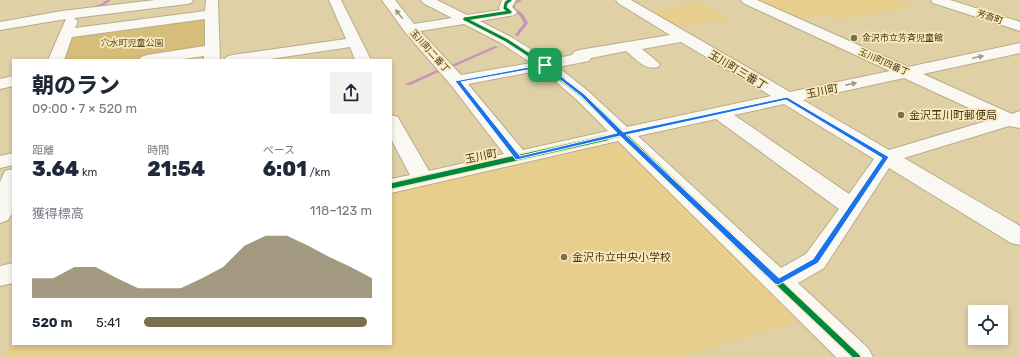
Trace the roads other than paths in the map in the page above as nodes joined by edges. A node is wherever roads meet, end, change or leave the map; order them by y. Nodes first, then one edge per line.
1 (188, 0) edge
2 (335, 0) edge
3 (388, 0) edge
4 (427, 0) edge
5 (512, 0) edge
6 (523, 0) edge
7 (622, 0) edge
8 (747, 0) edge
9 (937, 0) edge
10 (83, 6) edge
11 (212, 7) edge
12 (465, 20) junction
13 (0, 26) edge
14 (1020, 27) edge
15 (410, 29) junction
16 (66, 34) junction
17 (683, 37) junction
18 (355, 42) junction
19 (629, 46) junction
20 (1020, 48) edge
21 (211, 55) edge
22 (56, 59) edge
23 (160, 59) edge
24 (239, 59) edge
25 (362, 59) edge
26 (652, 64) dead end
27 (545, 65) junction
28 (907, 72) junction
29 (12, 81) edge
30 (457, 81) junction
31 (0, 84) edge
32 (787, 98) junction
33 (719, 113) junction
34 (1017, 121) edge
35 (392, 123) edge
36 (622, 134) junction
37 (886, 157) junction
38 (518, 158) junction
39 (12, 159) edge
40 (0, 162) edge
41 (12, 179) edge
42 (423, 179) junction
43 (392, 186) edge
44 (852, 207) junction
45 (0, 215) edge
46 (12, 215) edge
47 (0, 219) edge
48 (1020, 237) edge
49 (12, 274) edge
50 (0, 276) edge
51 (778, 282) junction
52 (857, 357) edge

1 - 10 street
2 - 18 street
15 -> 3 street, 玉川町二番丁
4 - 12 street
5 - 6 street
5 - 12 street
7 - 17 street, 玉川町三番丁
8 - 28 street, 玉川町四番丁
9 - 14 street, 芳斎町
10 - 13 street
10 - 16 street
11 - 16 street
11 - 21 street
12 - 15 street
12 - 27 street
15 - 30 street, 玉川町二番丁
16 - 22 street
17 - 19 street
17 - 32 street, 玉川町三番丁
18 - 24 street
18 - 25 street
19 - 26 street
19 - 27 street
28 -> 20 street, 玉川町
21 - 23 street
27 - 30 street
27 - 36 street
32 -> 28 street, 玉川町
28 - 34 street, 玉川町四番丁
29 - 31 street
30 - 38 street, 玉川町二番丁
32 - 33 street, 玉川町
32 - 37 street, 玉川町三番丁
33 - 36 street, 玉川町
33 - 44 street
34 - 37 street
35 - 42 street
36 - 38 street, 玉川町
36 - 51 street
37 - 44 street
37 - 48 street, 玉川町三番丁
38 - 42 street, 玉川町
39 - 40 street
41 - 45 street
42 - 43 street, 玉川町
44 - 51 street
46 - 47 street
49 - 50 street
51 - 52 street

